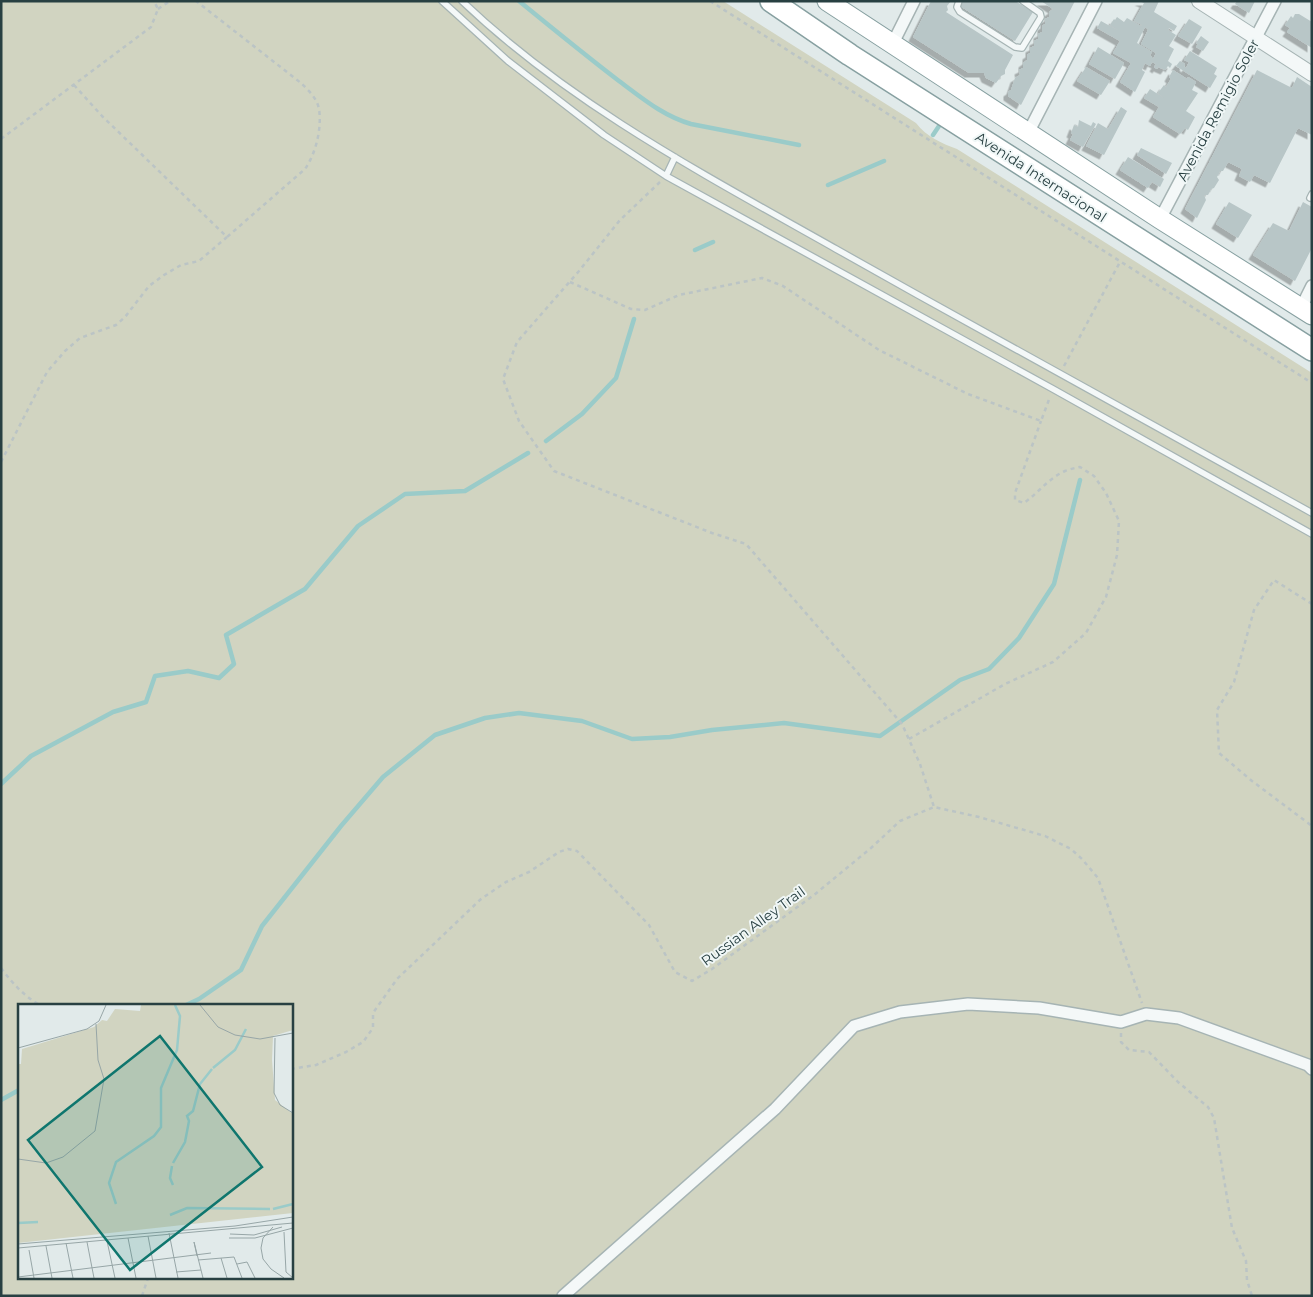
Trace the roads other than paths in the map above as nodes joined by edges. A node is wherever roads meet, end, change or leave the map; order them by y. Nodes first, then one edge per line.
1 (442, 1) edge
2 (462, 1) edge
3 (772, 1) edge
4 (827, 1) edge
5 (914, 1) edge
6 (959, 1) edge
7 (1023, 1) edge
8 (1096, 1) edge
9 (1199, 1) edge
10 (1275, 1) edge
11 (1256, 38) junction
12 (893, 43) junction
13 (1312, 74) edge
14 (1028, 133) junction
15 (675, 157) junction
16 (666, 176) junction
17 (1160, 219) junction
18 (1312, 286) edge
19 (1306, 311) edge
20 (1312, 350) edge
21 (1312, 513) edge
22 (1312, 534) edge
23 (1312, 1069) edge
24 (562, 1296) edge

1 - 16 lane
2 - 15 lane
3 - 20 highway, Avenida Internacional
4 - 12 highway
5 - 12 street
6 - 7 lane
8 - 14 street
9 - 11 street
10 - 11 street, Avenida Remigio Soler
11 - 13 street
11 - 17 street, Avenida Remigio Soler
12 - 14 highway
14 - 17 highway
15 - 16 lane
15 - 21 lane
16 - 22 lane
17 - 19 highway
18 - 19 street
23 - 24 street

